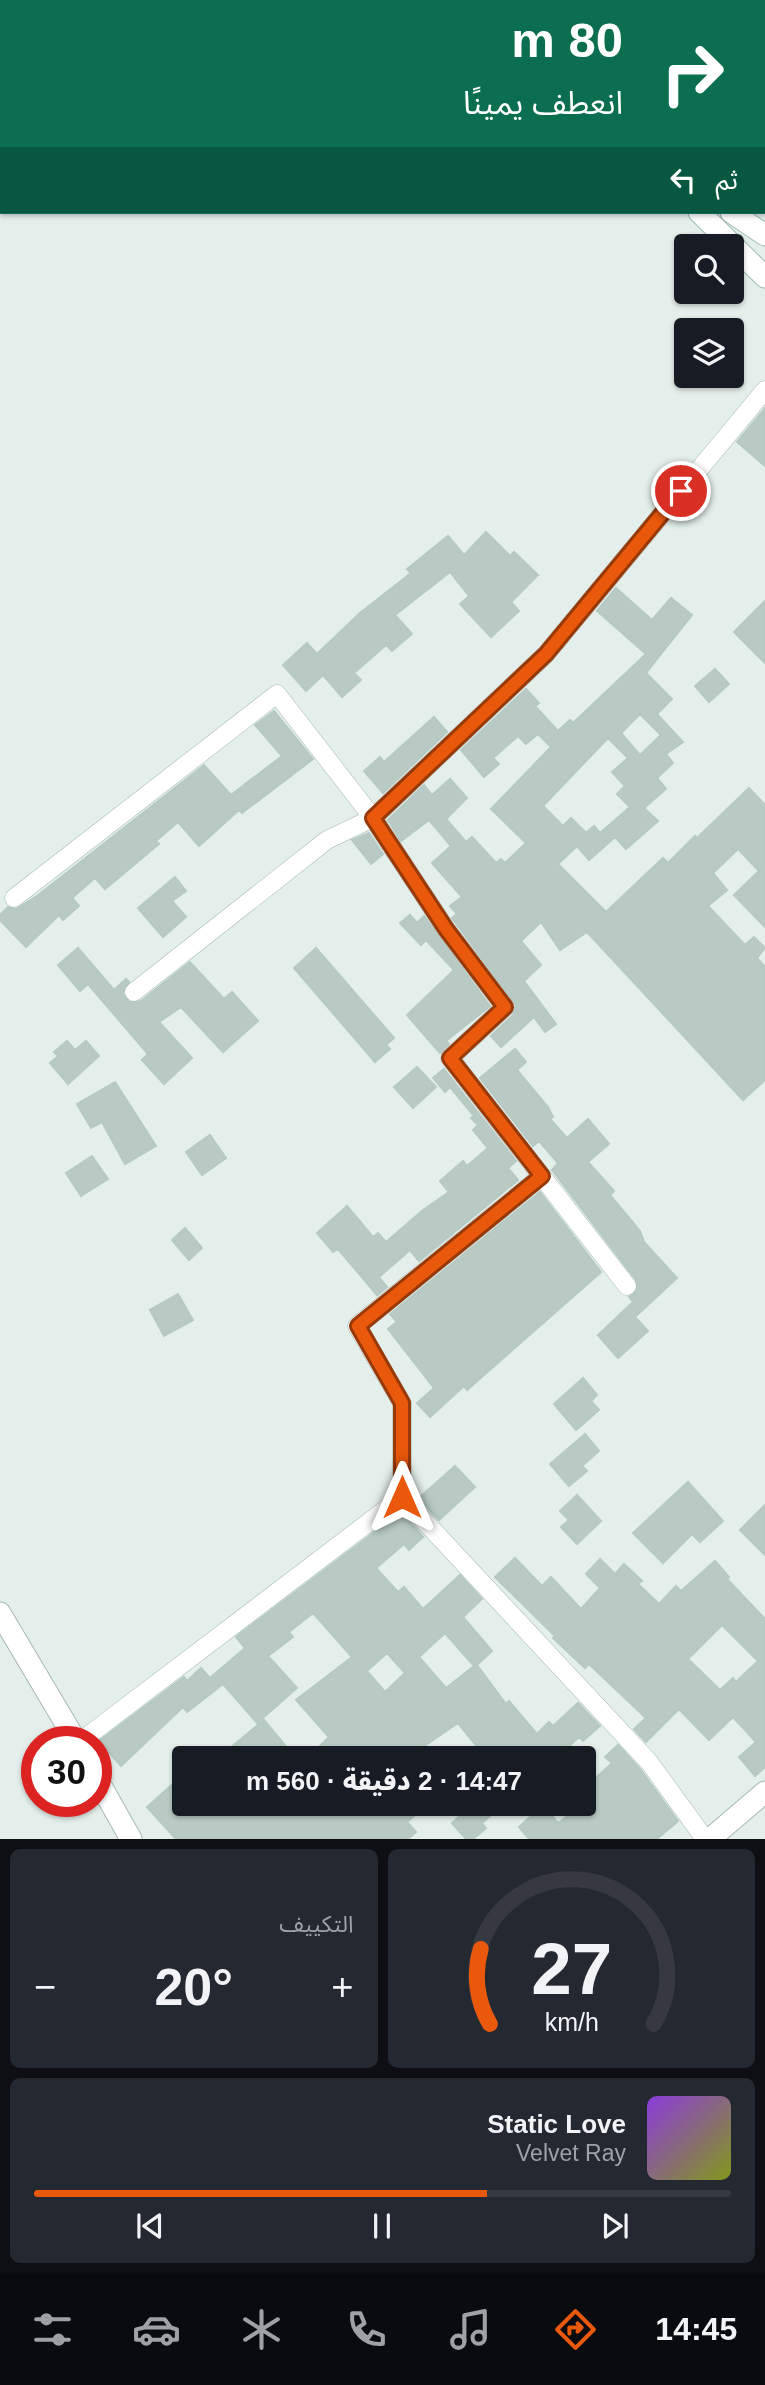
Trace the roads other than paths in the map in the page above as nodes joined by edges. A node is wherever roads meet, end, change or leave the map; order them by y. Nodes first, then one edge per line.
1 (701, 214) edge
2 (733, 214) edge
3 (765, 235) edge
4 (765, 250) edge
5 (765, 276) edge
6 (765, 390) edge
7 (373, 818) junction
8 (14, 898) dead end
9 (134, 992) dead end
10 (542, 1176) junction
11 (627, 1286) dead end
12 (402, 1497) junction
13 (0, 1613) edge
14 (67, 1726) edge
15 (101, 1726) edge
16 (765, 1793) edge
17 (112, 1805) edge
18 (131, 1839) edge
19 (705, 1839) edge
20 (710, 1839) edge

1 - 5 street
2 - 3 street
4 - 5 street
6 - 7 street
7 - 8 street
7 - 9 street
7 - 10 street
10 - 11 street
10 - 12 street
12 - 15 street
12 - 19 street
13 - 14 street
16 - 20 street
17 - 18 street

